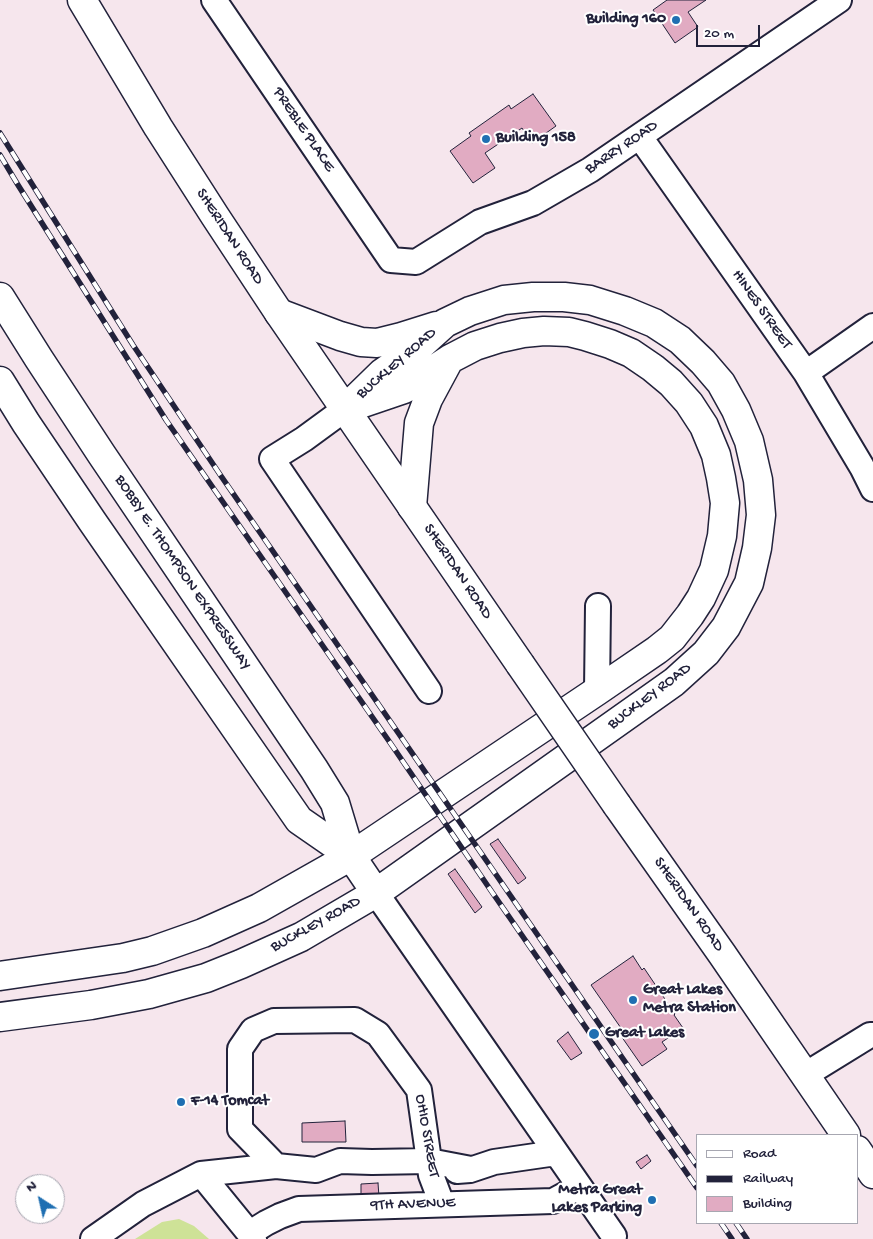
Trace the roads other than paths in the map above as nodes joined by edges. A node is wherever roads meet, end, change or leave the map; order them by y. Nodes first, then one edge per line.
1 (82, 0) edge
2 (214, 0) edge
3 (838, 0) edge
4 (640, 137) junction
5 (391, 260) joint
6 (0, 297) edge
7 (279, 313) junction
8 (445, 323) junction
9 (873, 326) edge
10 (450, 359) junction
11 (806, 373) junction
12 (0, 381) edge
13 (345, 409) junction
14 (873, 489) edge
15 (412, 507) junction
16 (598, 606) dead end
17 (429, 691) dead end
18 (597, 691) junction
19 (351, 856) junction
20 (376, 892) junction
21 (0, 976) edge
22 (0, 1017) edge
23 (872, 1032) edge
24 (805, 1075) junction
25 (845, 1134) edge
26 (858, 1152) edge
27 (556, 1153) junction
28 (276, 1166) junction
29 (430, 1168) junction
30 (200, 1174) junction
31 (873, 1174) edge
32 (579, 1187) junction
33 (442, 1204) junction
34 (252, 1236) edge
35 (614, 1236) dead end
36 (93, 1239) edge

1 - 7 main road, SHERIDAN ROAD
2 - 5 street, PREBLE PLACE
3 - 4 street, BARRY ROAD
4 - 5 street, BARRY ROAD
4 - 11 street, HINES STREET
6 - 19 main road, BOBBY E. THOMPSON EXPRESSWAY
7 - 8 main road
7 - 13 main road, SHERIDAN ROAD
8 - 13 main road, BUCKLEY ROAD
8 - 20 main road, BUCKLEY ROAD
9 - 11 street
10 - 13 main road, BUCKLEY ROAD
10 - 15 main road
10 - 18 main road, BUCKLEY ROAD
11 - 14 street, HINES STREET
12 - 19 main road, BOBBY E. THOMPSON EXPRESSWAY
13 - 15 main road, SHERIDAN ROAD
13 - 17 street
15 - 24 main road, SHERIDAN ROAD, bridge
16 - 18 street
18 - 19 main road, BUCKLEY ROAD
19 - 20 main road, BOBBY E. THOMPSON EXPRESSWAY
19 - 21 main road, BUCKLEY ROAD
20 - 22 main road, BUCKLEY ROAD
20 - 27 street
23 - 24 street
24 - 25 main road, SHERIDAN ROAD
26 - 31 main road
27 - 29 street
27 - 32 street
28 - 29 street
28 - 29 street, OHIO STREET
28 - 30 street
29 - 33 street, OHIO STREET
30 - 34 street
30 - 36 street
32 - 33 street, 9TH AVENUE
32 - 35 street
33 - 34 street, 9TH AVENUE

